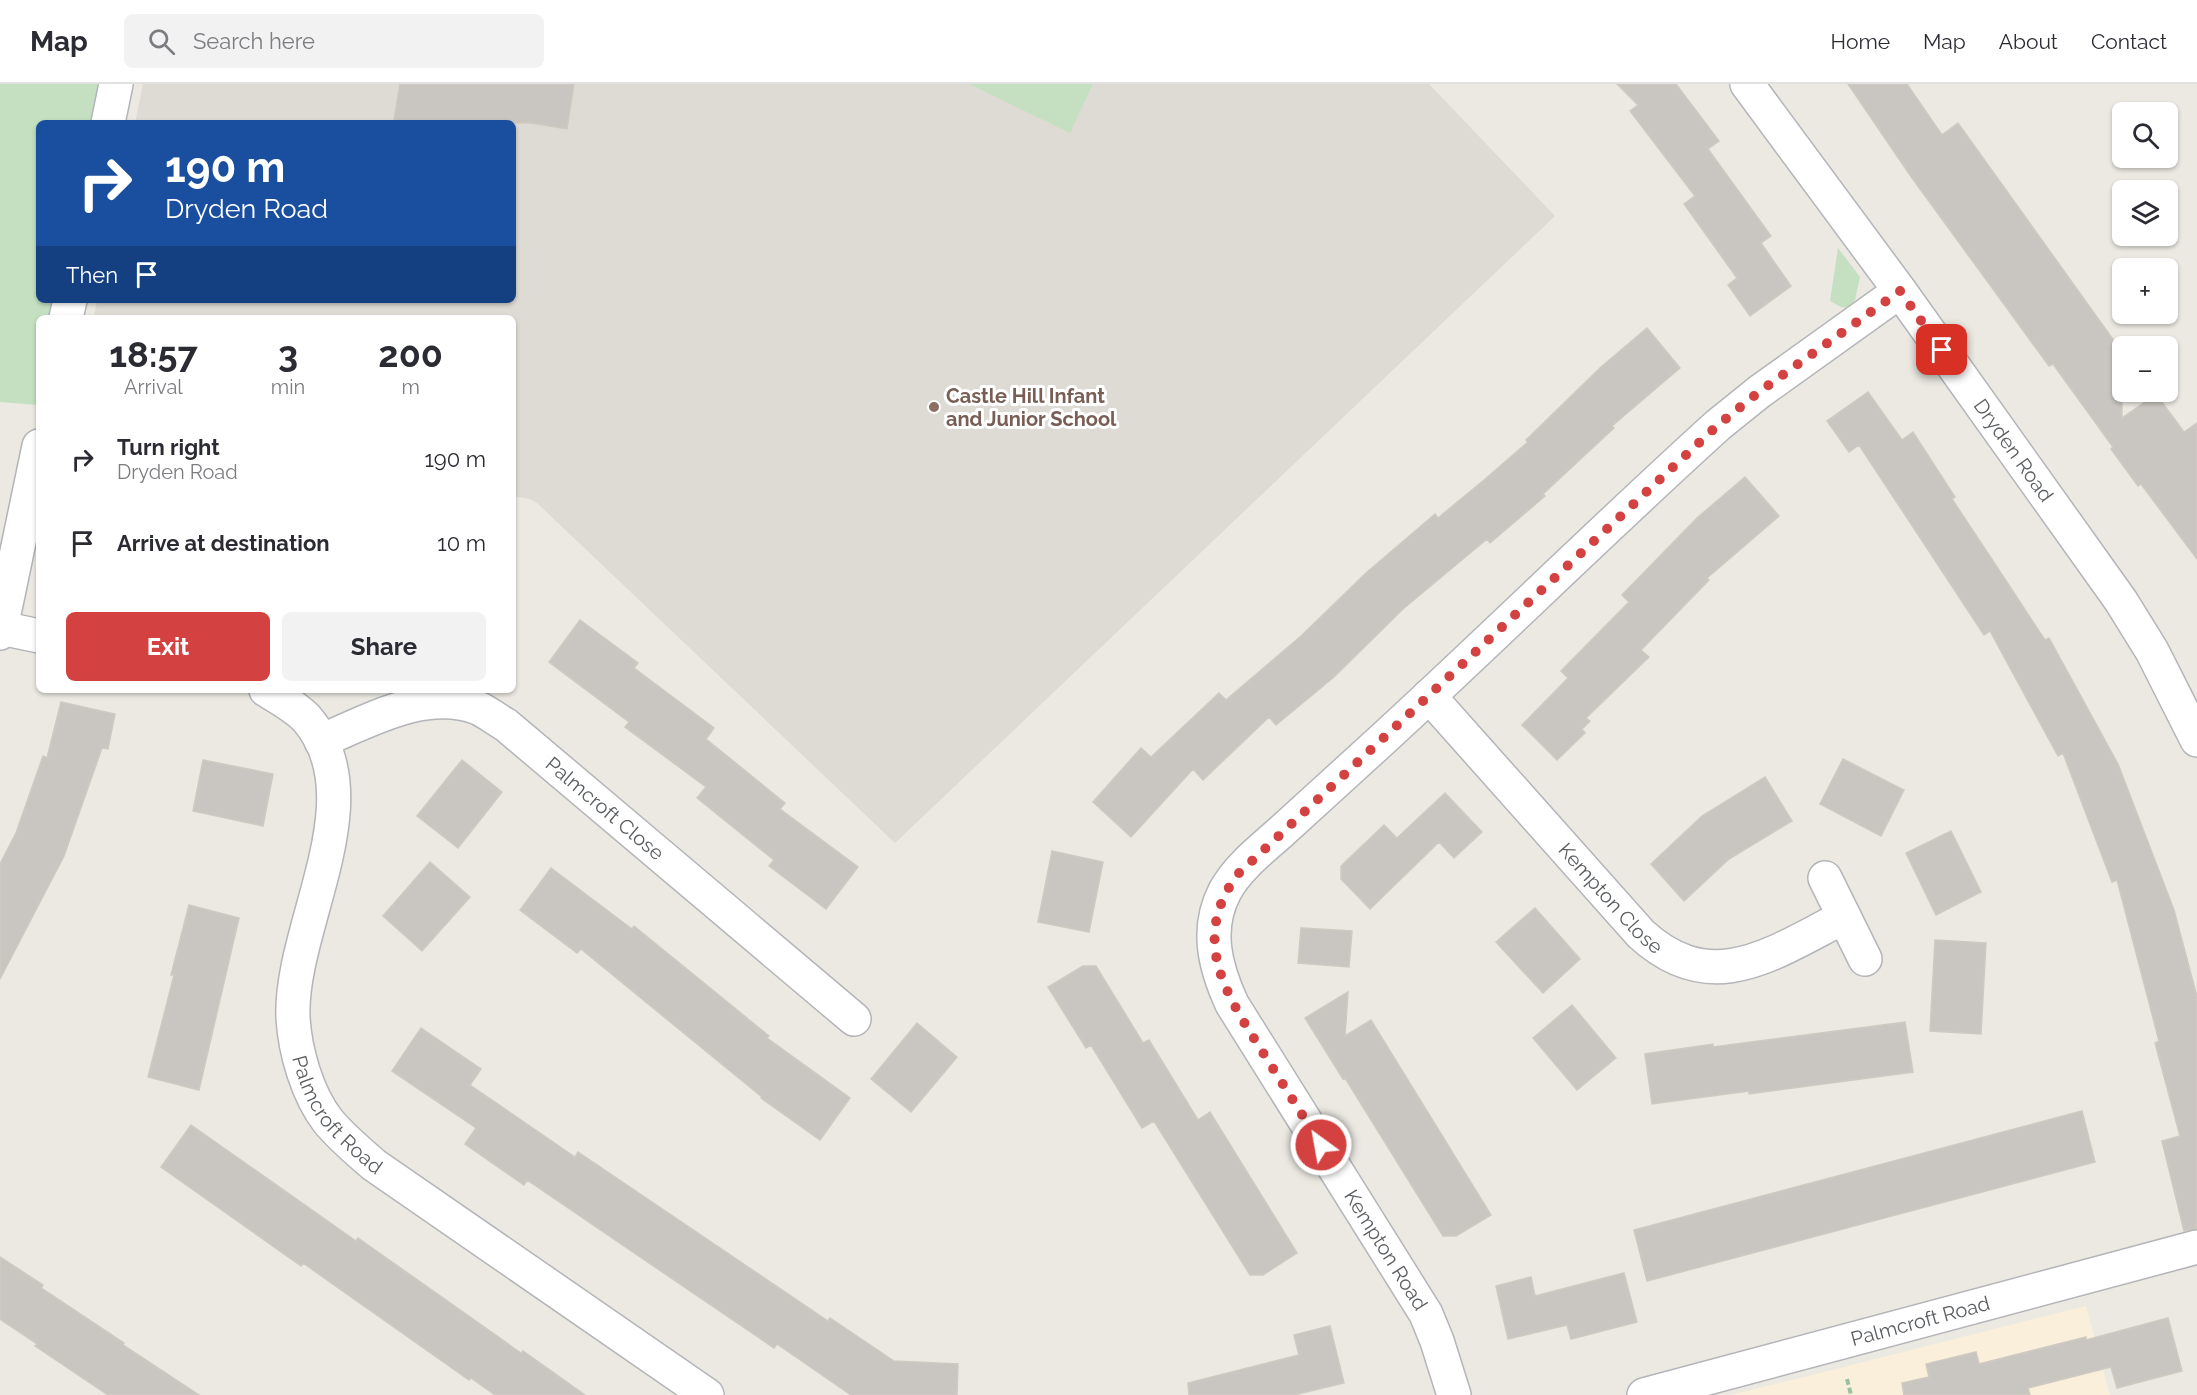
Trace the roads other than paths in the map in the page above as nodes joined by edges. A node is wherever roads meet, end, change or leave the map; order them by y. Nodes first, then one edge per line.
1 (116, 84) edge
2 (1747, 84) edge
3 (109, 120) edge
4 (1900, 291) junction
5 (36, 461) edge
6 (1, 630) edge
7 (36, 636) edge
8 (271, 693) edge
9 (1429, 696) junction
10 (2197, 740) edge
11 (321, 741) junction
12 (1825, 878) dead end
13 (1844, 917) junction
14 (1865, 959) dead end
15 (854, 1019) dead end
16 (2197, 1247) edge
17 (707, 1395) edge
18 (1454, 1395) edge
19 (1644, 1395) edge

1 - 3 street
2 - 4 street, Dryden Road
4 - 9 street, Kempton Road
4 - 10 street, Dryden Road
5 - 6 street
6 - 7 street
8 - 11 street, Palmcroft Road
9 - 13 street, Kempton Close
9 - 18 street, Kempton Road
11 - 15 street, Palmcroft Close
11 - 17 street, Palmcroft Road
12 - 13 street
13 - 14 street
16 - 19 street, Palmcroft Road

